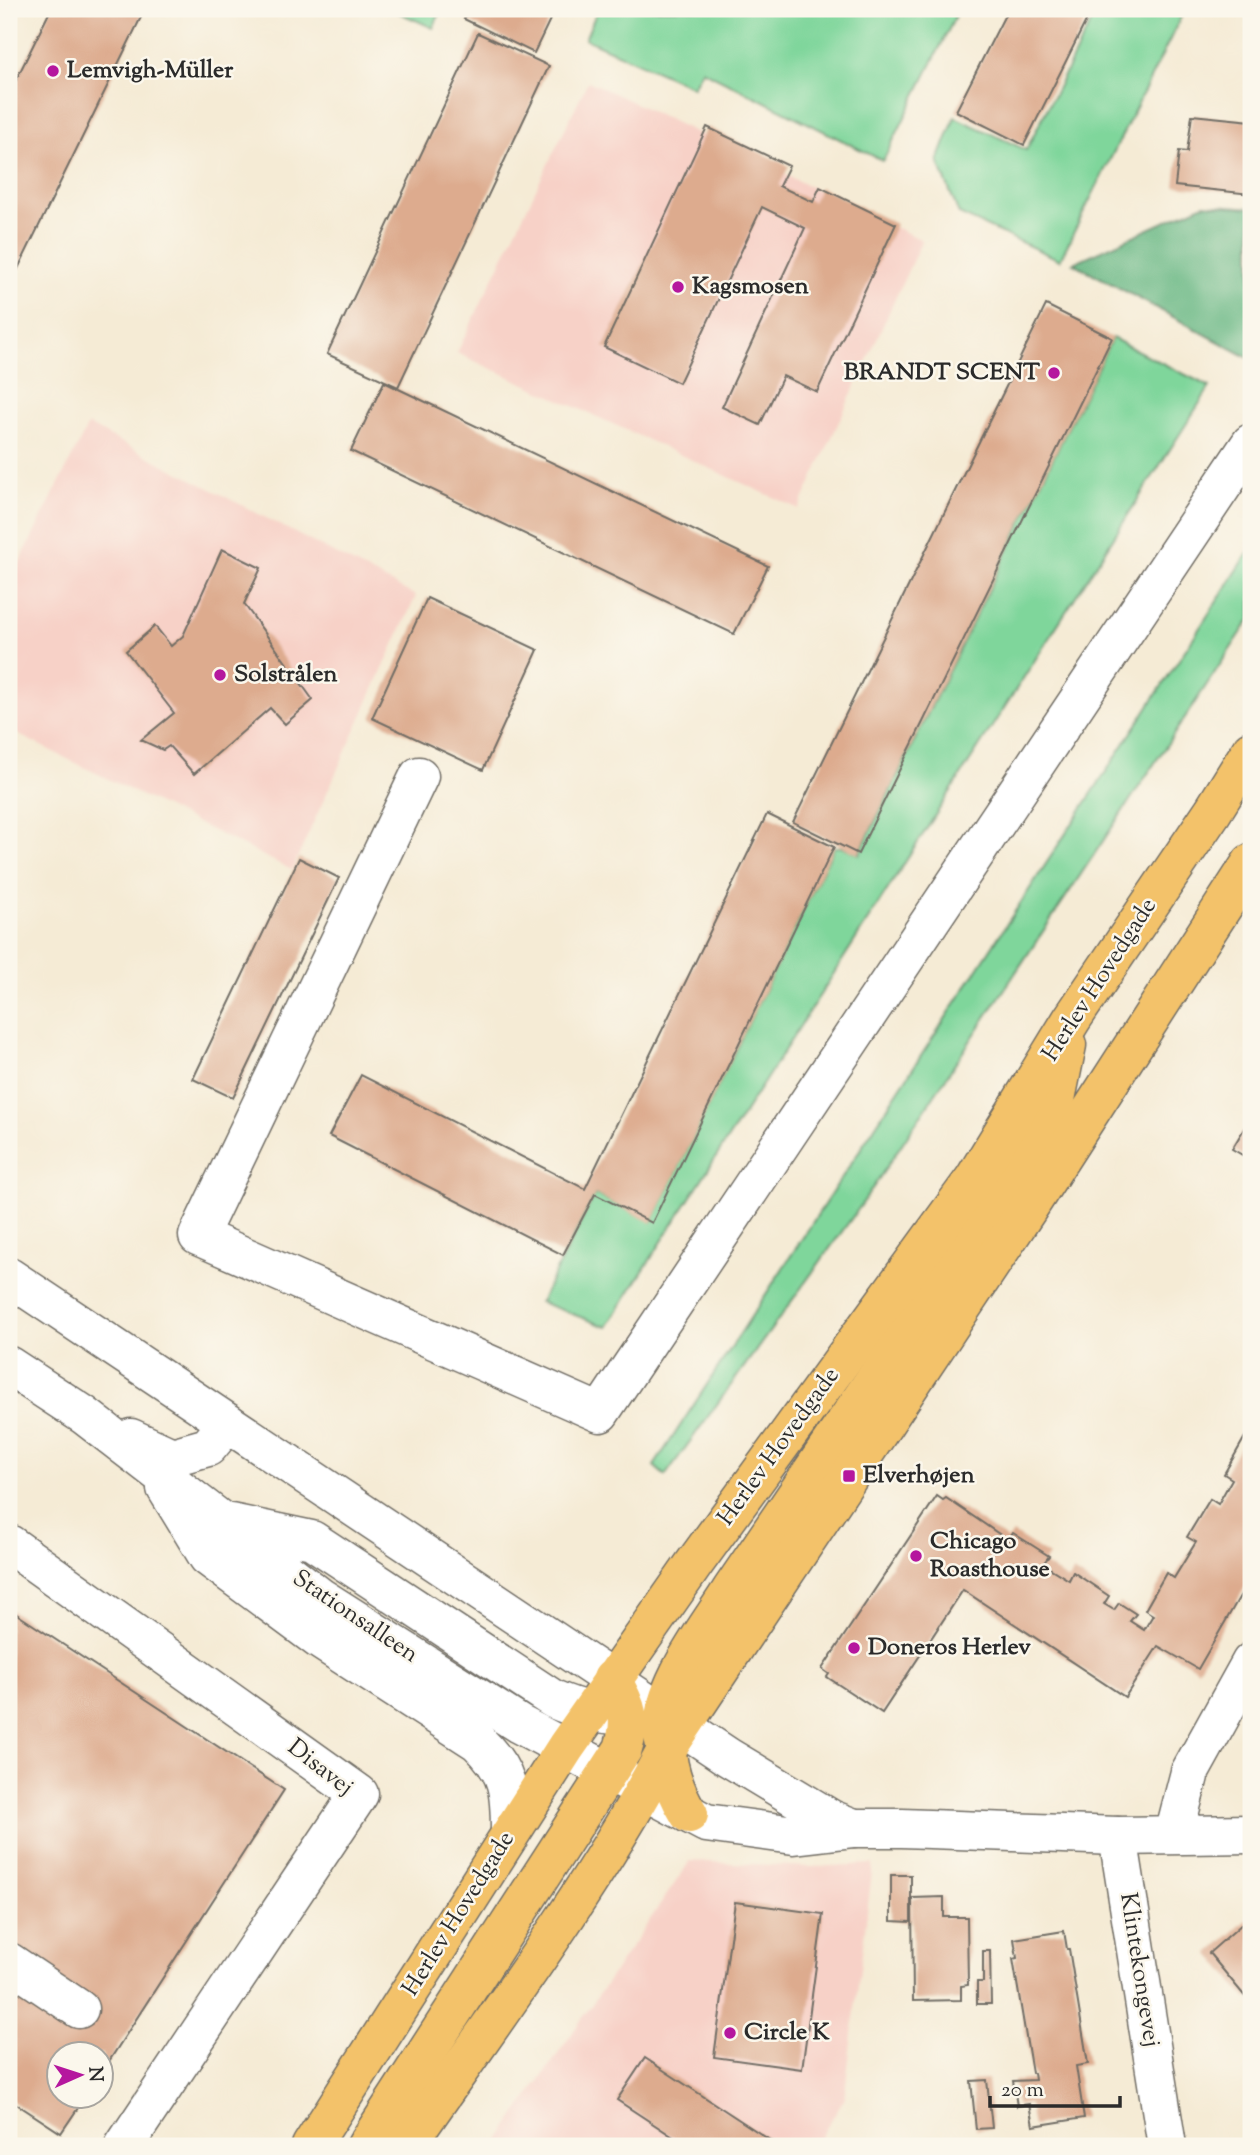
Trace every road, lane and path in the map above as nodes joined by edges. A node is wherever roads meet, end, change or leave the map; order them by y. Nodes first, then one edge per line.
1 (1251, 443) edge
2 (1251, 750) edge
3 (419, 776) dead end
4 (1251, 863) edge
5 (1072, 1019) junction
6 (9, 1276) edge
7 (9, 1366) edge
8 (83, 1415) junction
9 (228, 1423) junction
10 (153, 1469) junction
11 (222, 1521) junction
12 (9, 1544) edge
13 (1251, 1662) edge
14 (612, 1679) junction
15 (644, 1727) junction
16 (566, 1747) junction
17 (645, 1790) junction
18 (690, 1814) junction
19 (843, 1824) junction
20 (510, 1832) junction
21 (1174, 1834) junction
22 (1251, 1835) edge
23 (1118, 1836) junction
24 (9, 1962) edge
25 (79, 2009) dead end
26 (124, 2146) edge
27 (311, 2146) edge
28 (366, 2146) edge
29 (406, 2146) edge
30 (1167, 2146) edge

1 - 3 street
2 - 5 main road, Herlev Hovedgade
4 - 15 main road, Herlev Hovedgade
5 - 14 main road, Herlev Hovedgade
5 - 15 main road
6 - 9 street
7 - 8 street, Stationsalleen
8 - 9 street, Stationsalleen
8 - 10 street, Stationsalleen
9 - 14 street
10 - 11 street, Stationsalleen
10 - 20 street
11 - 15 street
11 - 16 street, Stationsalleen
12 - 26 street, Disavej
13 - 21 street
14 - 15 main road, Herlev Hovedgade
14 - 15 street
15 - 16 main road, Herlev Hovedgade
15 - 16 street, Stationsalleen
15 - 17 main road, Herlev Hovedgade
15 - 18 main road
15 - 19 street
15 - 28 main road
16 - 20 main road, Herlev Hovedgade
17 - 18 street
17 - 29 main road, Herlev Hovedgade
18 - 19 street
19 - 23 street
20 - 27 main road, Herlev Hovedgade
21 - 22 street
21 - 23 street
23 - 30 street, Klintekongevej
24 - 25 street

